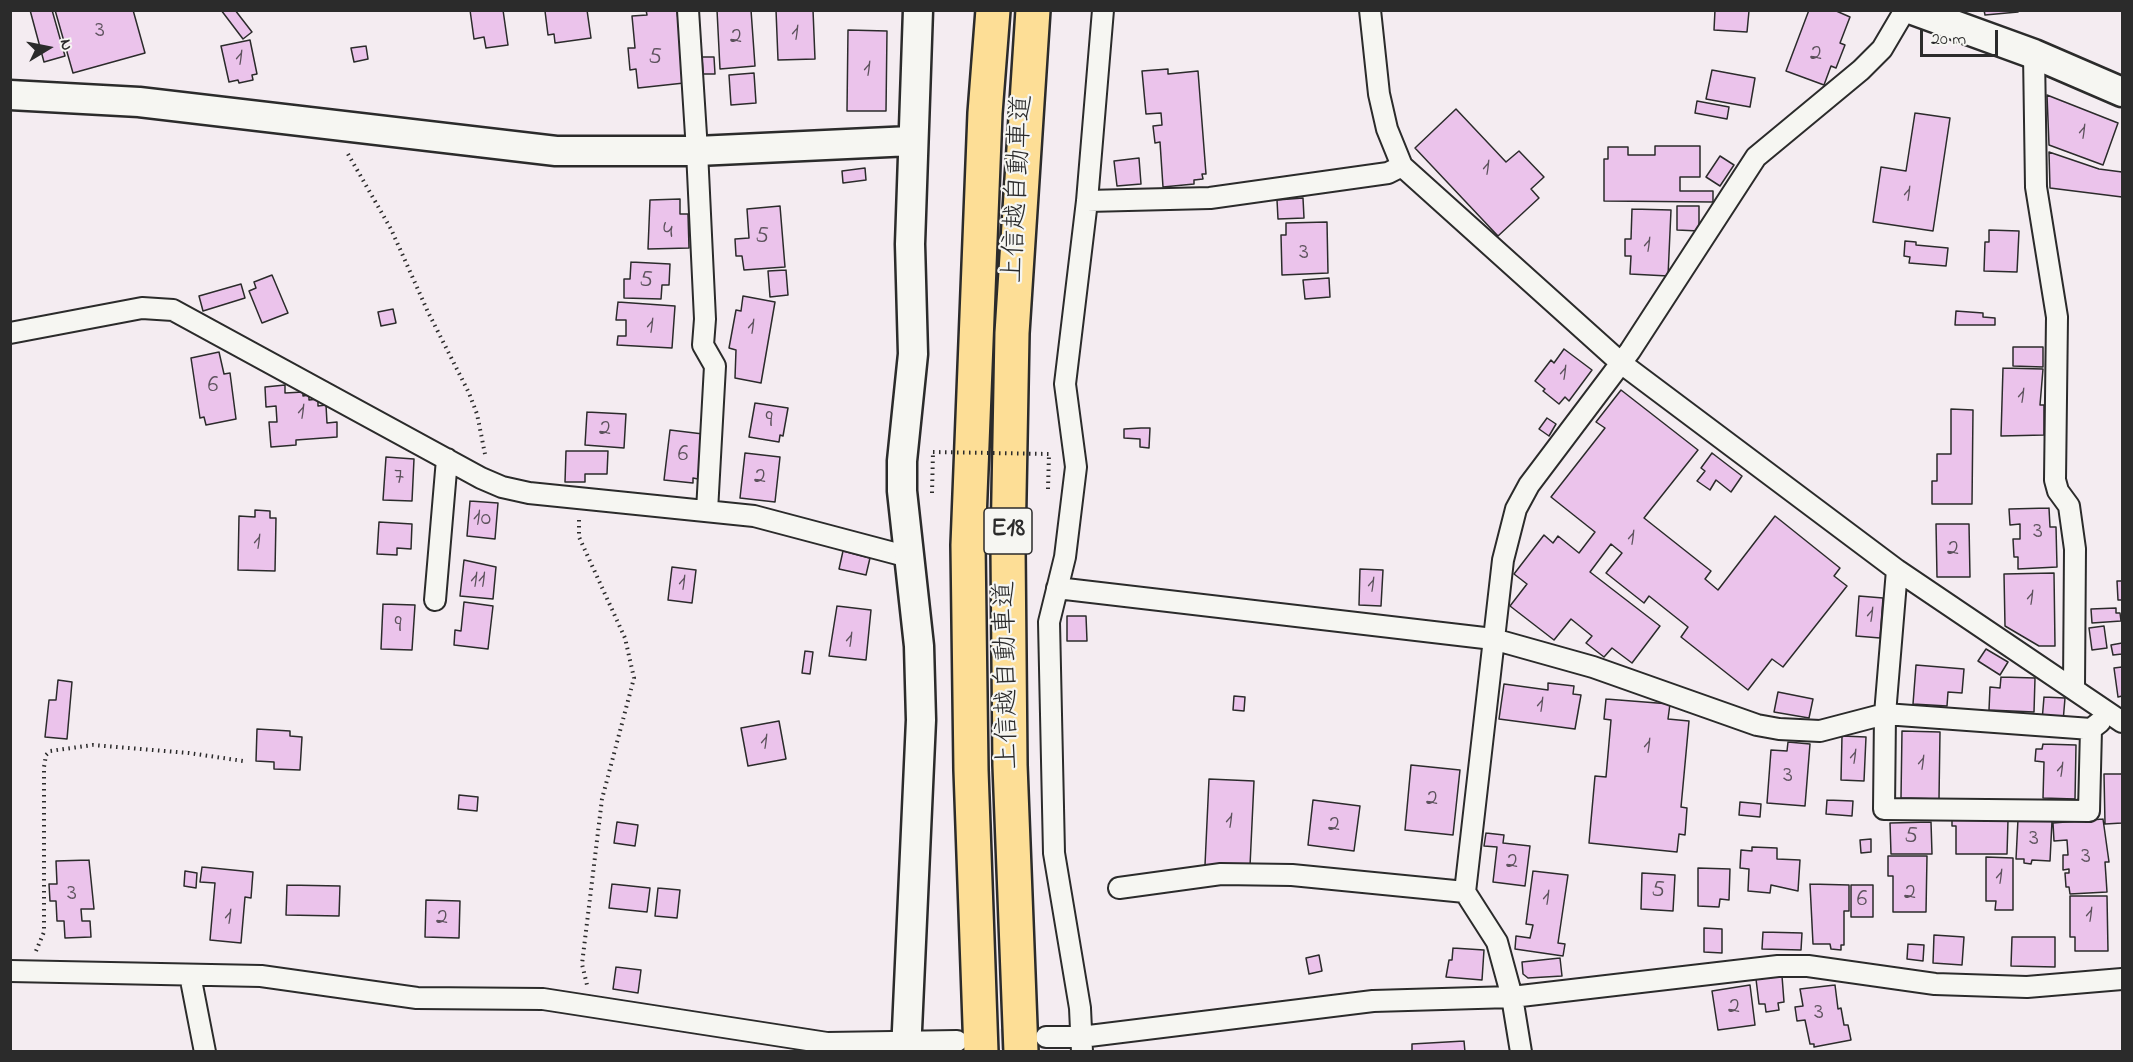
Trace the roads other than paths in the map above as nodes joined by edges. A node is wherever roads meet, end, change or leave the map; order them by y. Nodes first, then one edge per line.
1 (688, 10) edge
2 (918, 10) edge
3 (993, 10) edge
4 (1033, 10) edge
5 (1103, 10) edge
6 (1370, 10) edge
7 (1905, 10) edge
8 (1913, 10) edge
9 (2034, 54) junction
10 (2122, 92) edge
11 (10, 95) edge
12 (911, 141) junction
13 (697, 152) junction
14 (1402, 166) junction
15 (1087, 201) junction
16 (10, 333) edge
17 (1620, 363) junction
18 (447, 459) junction
19 (708, 511) junction
20 (909, 557) junction
21 (1898, 570) junction
22 (1057, 588) junction
23 (435, 600) dead end
24 (1493, 639) junction
25 (2074, 687) junction
26 (1885, 714) junction
27 (2116, 717) edge
28 (2091, 729) junction
29 (1119, 888) dead end
30 (1465, 892) junction
31 (10, 970) edge
32 (190, 975) junction
33 (2122, 979) edge
34 (1512, 997) junction
35 (1033, 1044) edge
36 (1082, 1044) edge
37 (969, 1046) edge
38 (906, 1047) edge
39 (205, 1052) edge
40 (1521, 1052) edge

1 - 13 street
2 - 12 street
3 - 37 highway, 上信越自動車道 / E18
4 - 35 highway, 上信越自動車道 / E18
5 - 15 street
6 - 14 street
7 - 17 street
8 - 9 street
9 - 10 street
9 - 25 street
11 - 13 street
12 - 13 street
12 - 20 street
13 - 19 street
14 - 15 street
14 - 17 street
15 - 22 street
16 - 18 street
17 - 21 street
17 - 24 street
18 - 19 street
18 - 23 street
19 - 20 street
20 - 38 street
21 - 25 street
21 - 26 street
22 - 24 street
22 - 36 street
24 - 26 street
24 - 30 street
25 - 27 street
26 - 28 street
26 - 28 street
27 - 28 street
29 - 30 street
30 - 34 street
31 - 32 street
32 - 38 street
32 - 39 street
33 - 34 street
34 - 36 street
34 - 40 street
35 - 36 street
37 - 38 street

